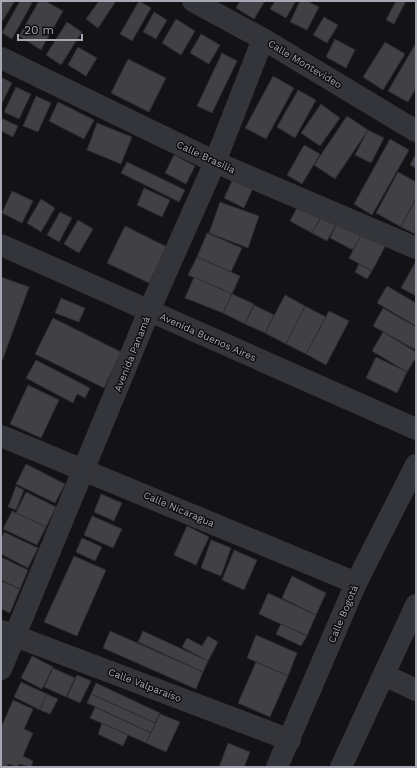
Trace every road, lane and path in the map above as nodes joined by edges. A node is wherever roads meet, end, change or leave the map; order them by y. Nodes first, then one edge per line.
1 (193, 1) edge
2 (263, 39) junction
3 (1, 58) edge
4 (416, 131) edge
5 (215, 162) junction
6 (1, 245) edge
7 (416, 248) edge
8 (149, 311) junction
9 (416, 429) edge
10 (1, 436) edge
11 (416, 465) edge
12 (85, 470) junction
13 (356, 583) junction
14 (416, 605) edge
15 (8, 633) edge
16 (1, 669) edge
17 (384, 676) junction
18 (416, 690) edge
19 (290, 740) junction
20 (277, 767) edge
21 (341, 767) edge

1 - 2 street, Calle Montevideo
2 - 4 street, Calle Montevideo
2 - 5 street, Avenida Panamá
3 - 5 street, Calle Brasilia
5 - 7 street, Calle Brasilia
5 - 8 street, Avenida Panamá
6 - 8 street, Avenida Buenos Aires
8 - 9 street, Avenida Buenos Aires
8 - 12 street, Avenida Panamá
10 - 12 street, Calle Nicaragua
11 - 13 street, Calle Bogotá
12 - 13 street, Calle Nicaragua
12 - 15 street, Avenida Panamá
13 - 19 street, Calle Bogotá
14 - 17 street
15 - 16 street, Avenida Panamá
15 - 19 street, Calle Valparaíso
17 - 18 street
17 - 21 street
19 - 20 street, Calle Bogotá

